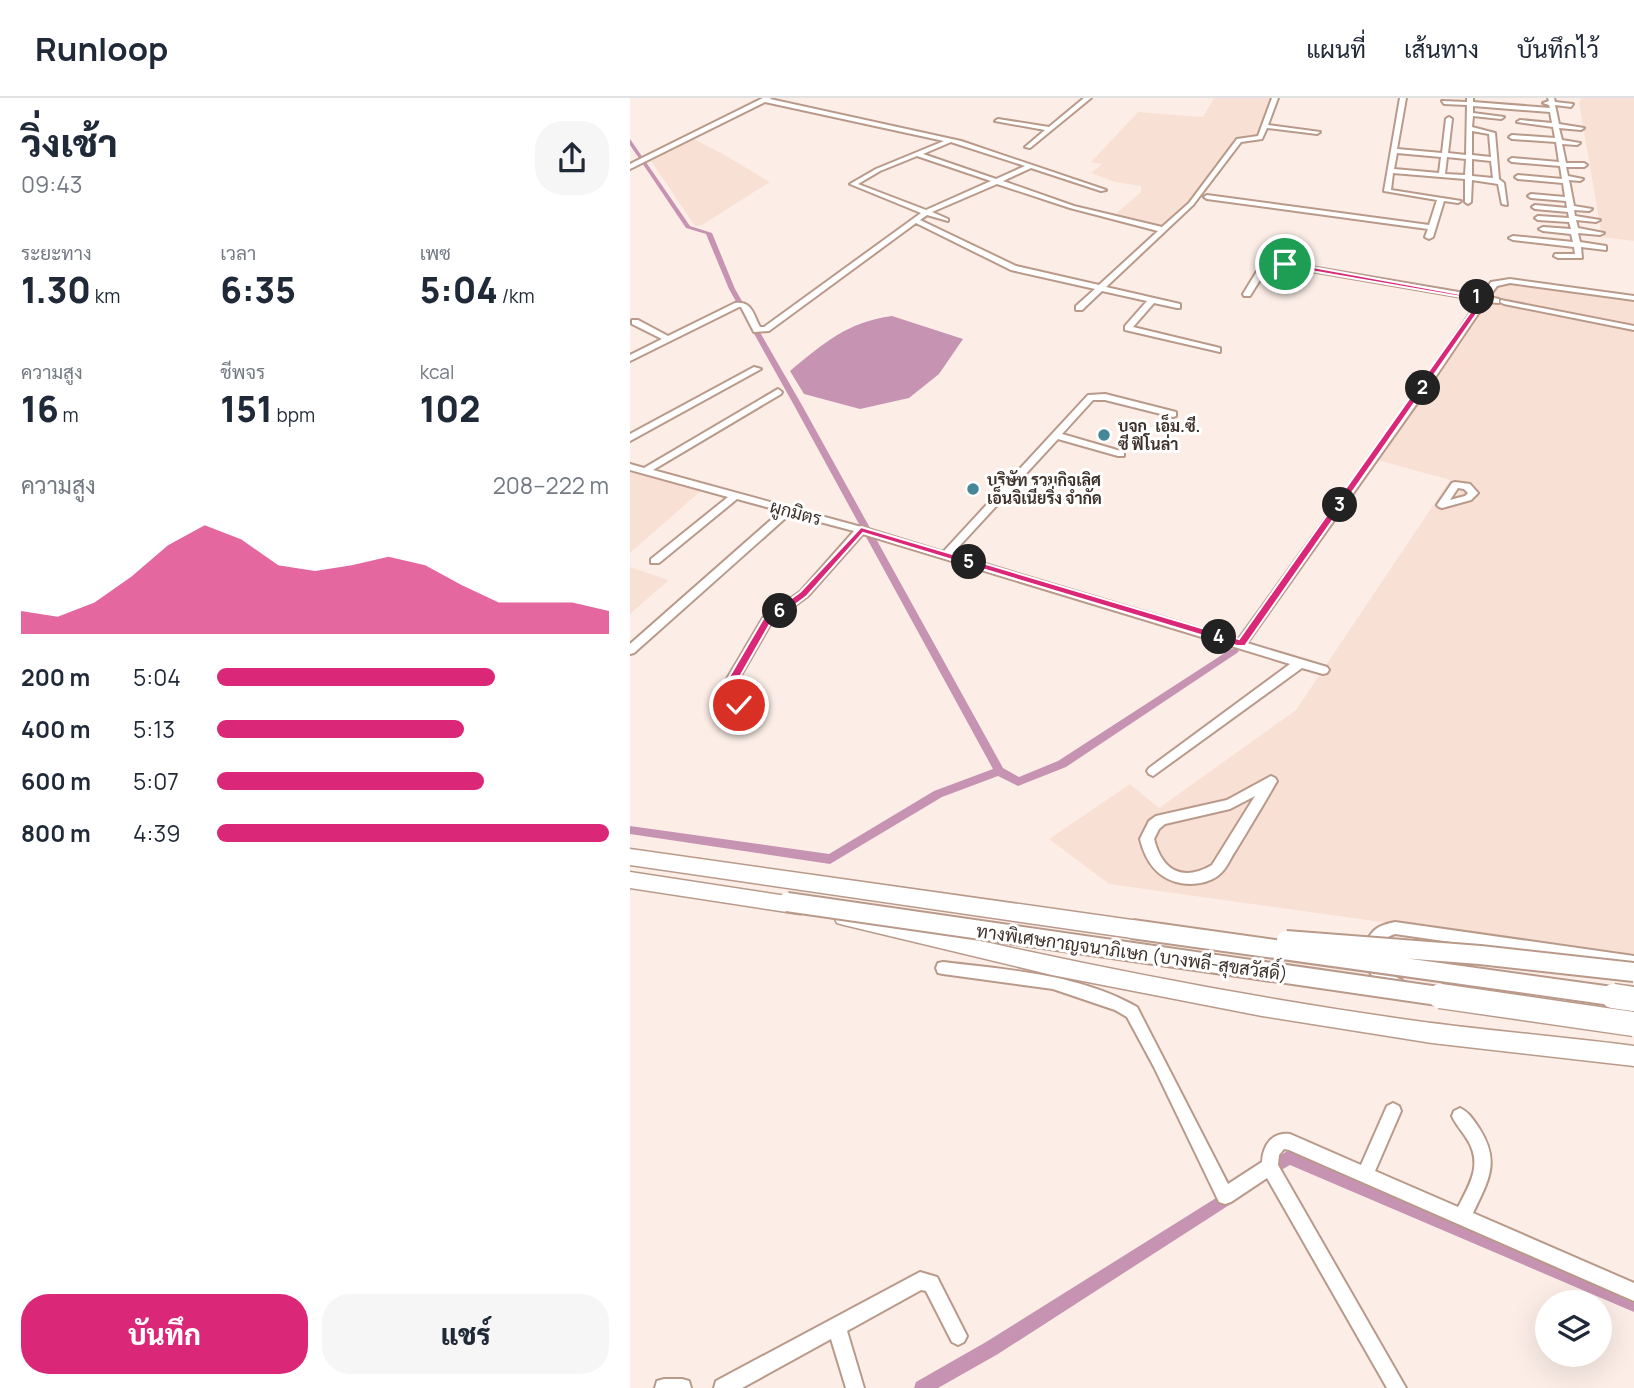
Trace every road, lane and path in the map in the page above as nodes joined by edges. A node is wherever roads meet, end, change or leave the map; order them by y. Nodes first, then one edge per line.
1 (1088, 98) edge
2 (1275, 98) edge
3 (1403, 98) edge
4 (767, 99) edge
5 (1454, 100) edge
6 (1470, 101) edge
7 (1444, 102) dead end
8 (1494, 102) edge
9 (1530, 102) dead end
10 (1571, 108) dead end
11 (1469, 114) junction
12 (1516, 115) dead end
13 (1501, 117) dead end
14 (1449, 119) dead end
15 (1576, 120) dead end
16 (998, 121) dead end
17 (1520, 122) dead end
18 (1264, 126) junction
19 (1469, 128) junction
20 (1581, 128) dead end
21 (1051, 129) junction
22 (1317, 132) dead end
23 (1512, 133) dead end
24 (1574, 135) dead end
25 (1558, 140) edge
26 (949, 141) junction
27 (1577, 143) dead end
28 (1028, 147) dead end
29 (1396, 151) junction
30 (1575, 152) dead end
31 (917, 154) junction
32 (1445, 155) junction
33 (1467, 157) junction
34 (1495, 159) junction
35 (1583, 163) dead end
36 (1031, 166) junction
37 (630, 167) edge
38 (1515, 168) dead end
39 (1392, 170) junction
40 (1442, 175) junction
41 (1518, 177) dead end
42 (1467, 178) junction
43 (1580, 179) dead end
44 (1496, 180) junction
45 (996, 181) junction
46 (1532, 187) dead end
47 (1103, 190) dead end
48 (1567, 190) junction
49 (1531, 196) dead end
50 (1207, 197) dead end
51 (1441, 198) junction
52 (1569, 198) junction
53 (1581, 199) dead end
54 (1458, 201) dead end
55 (1468, 202) dead end
56 (1505, 204) dead end
57 (1535, 207) dead end
58 (1571, 209) junction
59 (1589, 209) dead end
60 (925, 213) junction
61 (1538, 218) dead end
62 (1573, 219) junction
63 (915, 220) junction
64 (946, 220) dead end
65 (1596, 220) dead end
66 (1432, 227) junction
67 (1543, 229) dead end
68 (1164, 230) junction
69 (1575, 231) junction
70 (1600, 233) dead end
71 (1429, 237) dead end
72 (1513, 239) dead end
73 (1577, 244) junction
74 (1604, 248) dead end
75 (1558, 256) dead end
76 (1100, 288) junction
77 (1247, 294) dead end
78 (1634, 298) edge
79 (1484, 299) junction
80 (1152, 300) junction
81 (1177, 306) dead end
82 (1079, 308) dead end
83 (635, 322) dead end
84 (1634, 328) edge
85 (668, 339) junction
86 (1217, 350) dead end
87 (630, 358) edge
88 (757, 369) dead end
89 (778, 392) dead end
90 (1173, 414) dead end
91 (1055, 435) junction
92 (630, 438) edge
93 (1121, 454) dead end
94 (630, 467) edge
95 (645, 471) junction
96 (735, 496) junction
97 (788, 510) junction
98 (862, 530) junction
99 (882, 536) joint
100 (946, 555) junction
101 (655, 561) dead end
102 (1241, 644) junction
103 (630, 650) edge
104 (1300, 663) junction
105 (1323, 670) dead end
106 (739, 705) dead end
107 (1153, 771) dead end
108 (1271, 780) joint
109 (630, 857) edge
110 (630, 880) edge
111 (787, 902) junction
112 (1132, 929) junction
113 (1634, 962) edge
114 (943, 968) dead end
115 (1634, 972) edge
116 (1634, 999) edge
117 (1634, 1024) edge
118 (1634, 1031) edge
119 (1634, 1056) edge
120 (1393, 1111) dead end
121 (1460, 1116) dead end
122 (1271, 1168) junction
123 (1365, 1175) junction
124 (1462, 1217) junction
125 (1634, 1292) edge
126 (836, 1326) junction
127 (958, 1336) dead end
128 (664, 1388) edge
129 (682, 1388) edge
130 (723, 1388) edge
131 (855, 1388) edge
132 (1397, 1388) edge

1 - 21 street
2 - 18 street
3 - 29 street
4 - 26 street
4 - 37 street
5 - 6 street
5 - 7 street
6 - 8 street
6 - 11 street
8 - 25 street
9 - 25 street
10 - 25 street
11 - 13 street
11 - 19 street
12 - 25 street
14 - 32 street
15 - 25 street
16 - 21 street
17 - 25 street
18 - 22 street
18 - 68 street
19 - 33 street
19 - 34 street
20 - 25 street
21 - 28 street
23 - 25 street
24 - 25 street
25 - 25 street
25 - 27 street
25 - 30 street
25 - 35 street
25 - 38 street
25 - 41 street
25 - 43 street
25 - 48 street
26 - 31 street
26 - 36 street
29 - 32 street
29 - 39 street
31 - 45 street
31 - 60 street
32 - 33 street
32 - 40 street
33 - 34 street
33 - 42 street
34 - 44 street
36 - 45 street
36 - 47 street
39 - 40 street
39 - 51 street
40 - 42 street
42 - 44 street
42 - 55 street
44 - 56 street
45 - 60 street
45 - 68 street
46 - 48 street
48 - 52 street
49 - 52 street
50 - 66 street
51 - 54 street
51 - 66 street
52 - 53 street
52 - 58 street
57 - 58 street
58 - 59 street
58 - 62 street
60 - 63 street
60 - 64 street
61 - 62 street
62 - 65 street
62 - 69 street
63 - 76 street
63 - 85 street
66 - 71 street
67 - 69 street
68 - 76 street
69 - 70 street
69 - 73 street
72 - 73 street
73 - 74 street
73 - 75 street
76 - 80 street
76 - 82 street
77 - 79 street
78 - 79 street
79 - 84 street
79 - 102 street
80 - 81 street
80 - 86 street
83 - 85 street
85 - 87 street
88 - 92 street
89 - 95 street
90 - 91 street
91 - 93 street
91 - 100 street
94 - 95 street, ผูกมิตร
95 - 96 street, ผูกมิตร
96 - 97 street, ผูกมิตร
96 - 101 street
97 - 98 street, ผูกมิตร
97 - 103 street
98 - 99 street, ผูกมิตร
98 - 106 street
99 - 100 street, ผูกมิตร
100 - 102 street, ผูกมิตร
102 - 104 street, ผูกมิตร
104 - 105 street, ผูกมิตร
104 - 107 street
108 - 108 street
109 - 112 highway, ทางพิเศษกาญจนาภิเษก (บางพลี-สุขสวัสดิ์)
110 - 111 highway, ทางพิเศษกาญจนาภิเษก (บางพลี-สุขสวัสดิ์)
111 - 117 highway, ทางพิเศษกาญจนาภิเษก (บางพลี-สุขสวัสดิ์), bridge
111 - 119 highway, bridge
112 - 115 highway, bridge
112 - 116 highway, ทางพิเศษกาญจนาภิเษก (บางพลี-สุขสวัสดิ์), bridge
113 - 118 street
114 - 122 street
120 - 123 street
121 - 124 street
122 - 123 street
122 - 132 street
123 - 124 street
124 - 125 street
126 - 127 street
126 - 130 street
126 - 131 street
128 - 129 street

